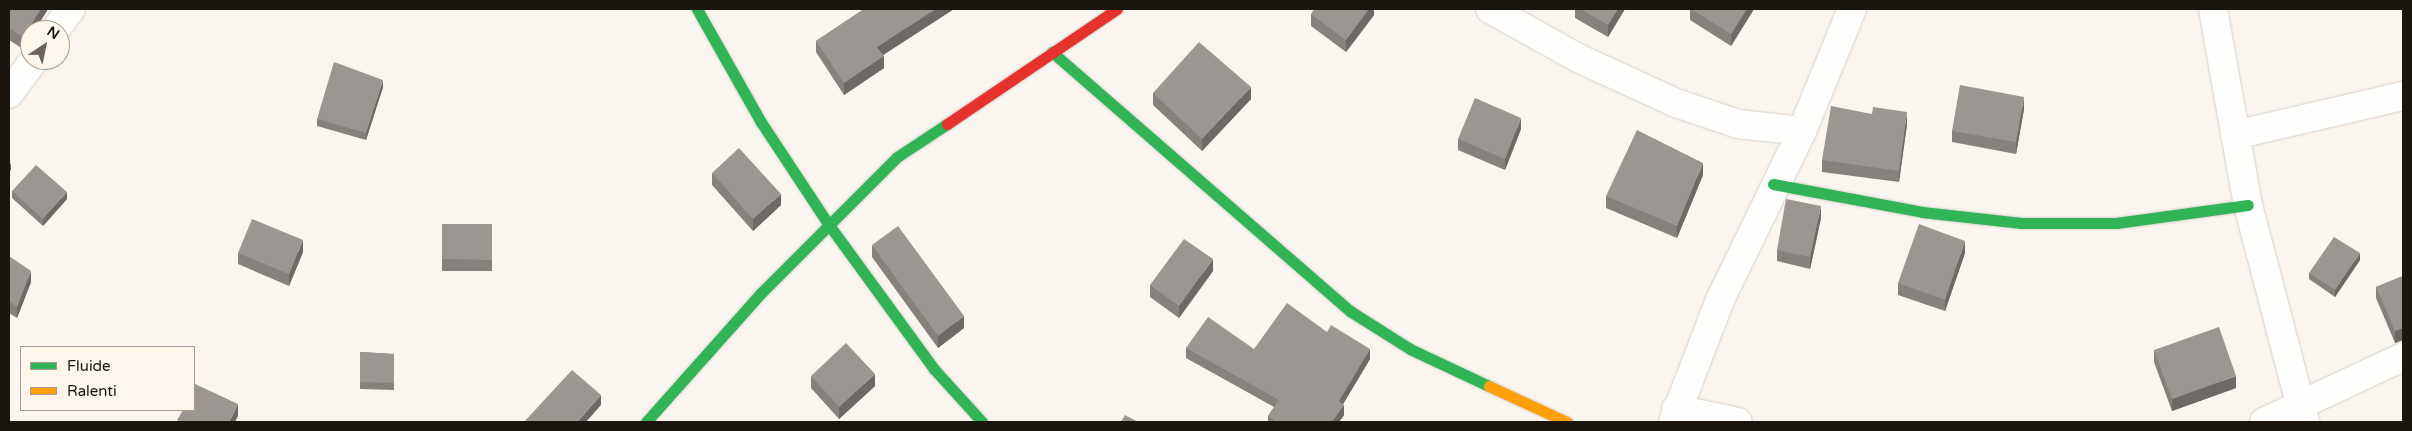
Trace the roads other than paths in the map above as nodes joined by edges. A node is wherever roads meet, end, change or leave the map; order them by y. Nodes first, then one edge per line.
1 (70, 9) edge
2 (697, 9) edge
3 (1117, 9) edge
4 (1490, 9) edge
5 (1852, 9) edge
6 (2213, 9) edge
7 (62, 20) edge
8 (1052, 52) junction
9 (27, 70) edge
10 (9, 94) edge
11 (2403, 96) edge
12 (1802, 132) junction
13 (2235, 135) junction
14 (1773, 184) junction
15 (2248, 205) junction
16 (829, 225) junction
17 (2403, 357) edge
18 (1674, 415) edge
19 (2303, 415) edge
20 (646, 422) edge
21 (982, 422) edge
22 (1567, 422) edge
23 (1738, 422) edge
24 (2264, 422) edge

1 - 7 street
2 - 16 street
3 - 8 street
4 - 12 street
5 - 12 street
6 - 13 street
8 - 16 street
8 - 22 street
9 - 10 street
11 - 13 street
12 - 14 street
13 - 15 street
14 - 15 street
14 - 18 street
15 - 19 street
16 - 20 street
16 - 21 street
17 - 19 street
18 - 23 street
19 - 24 street

